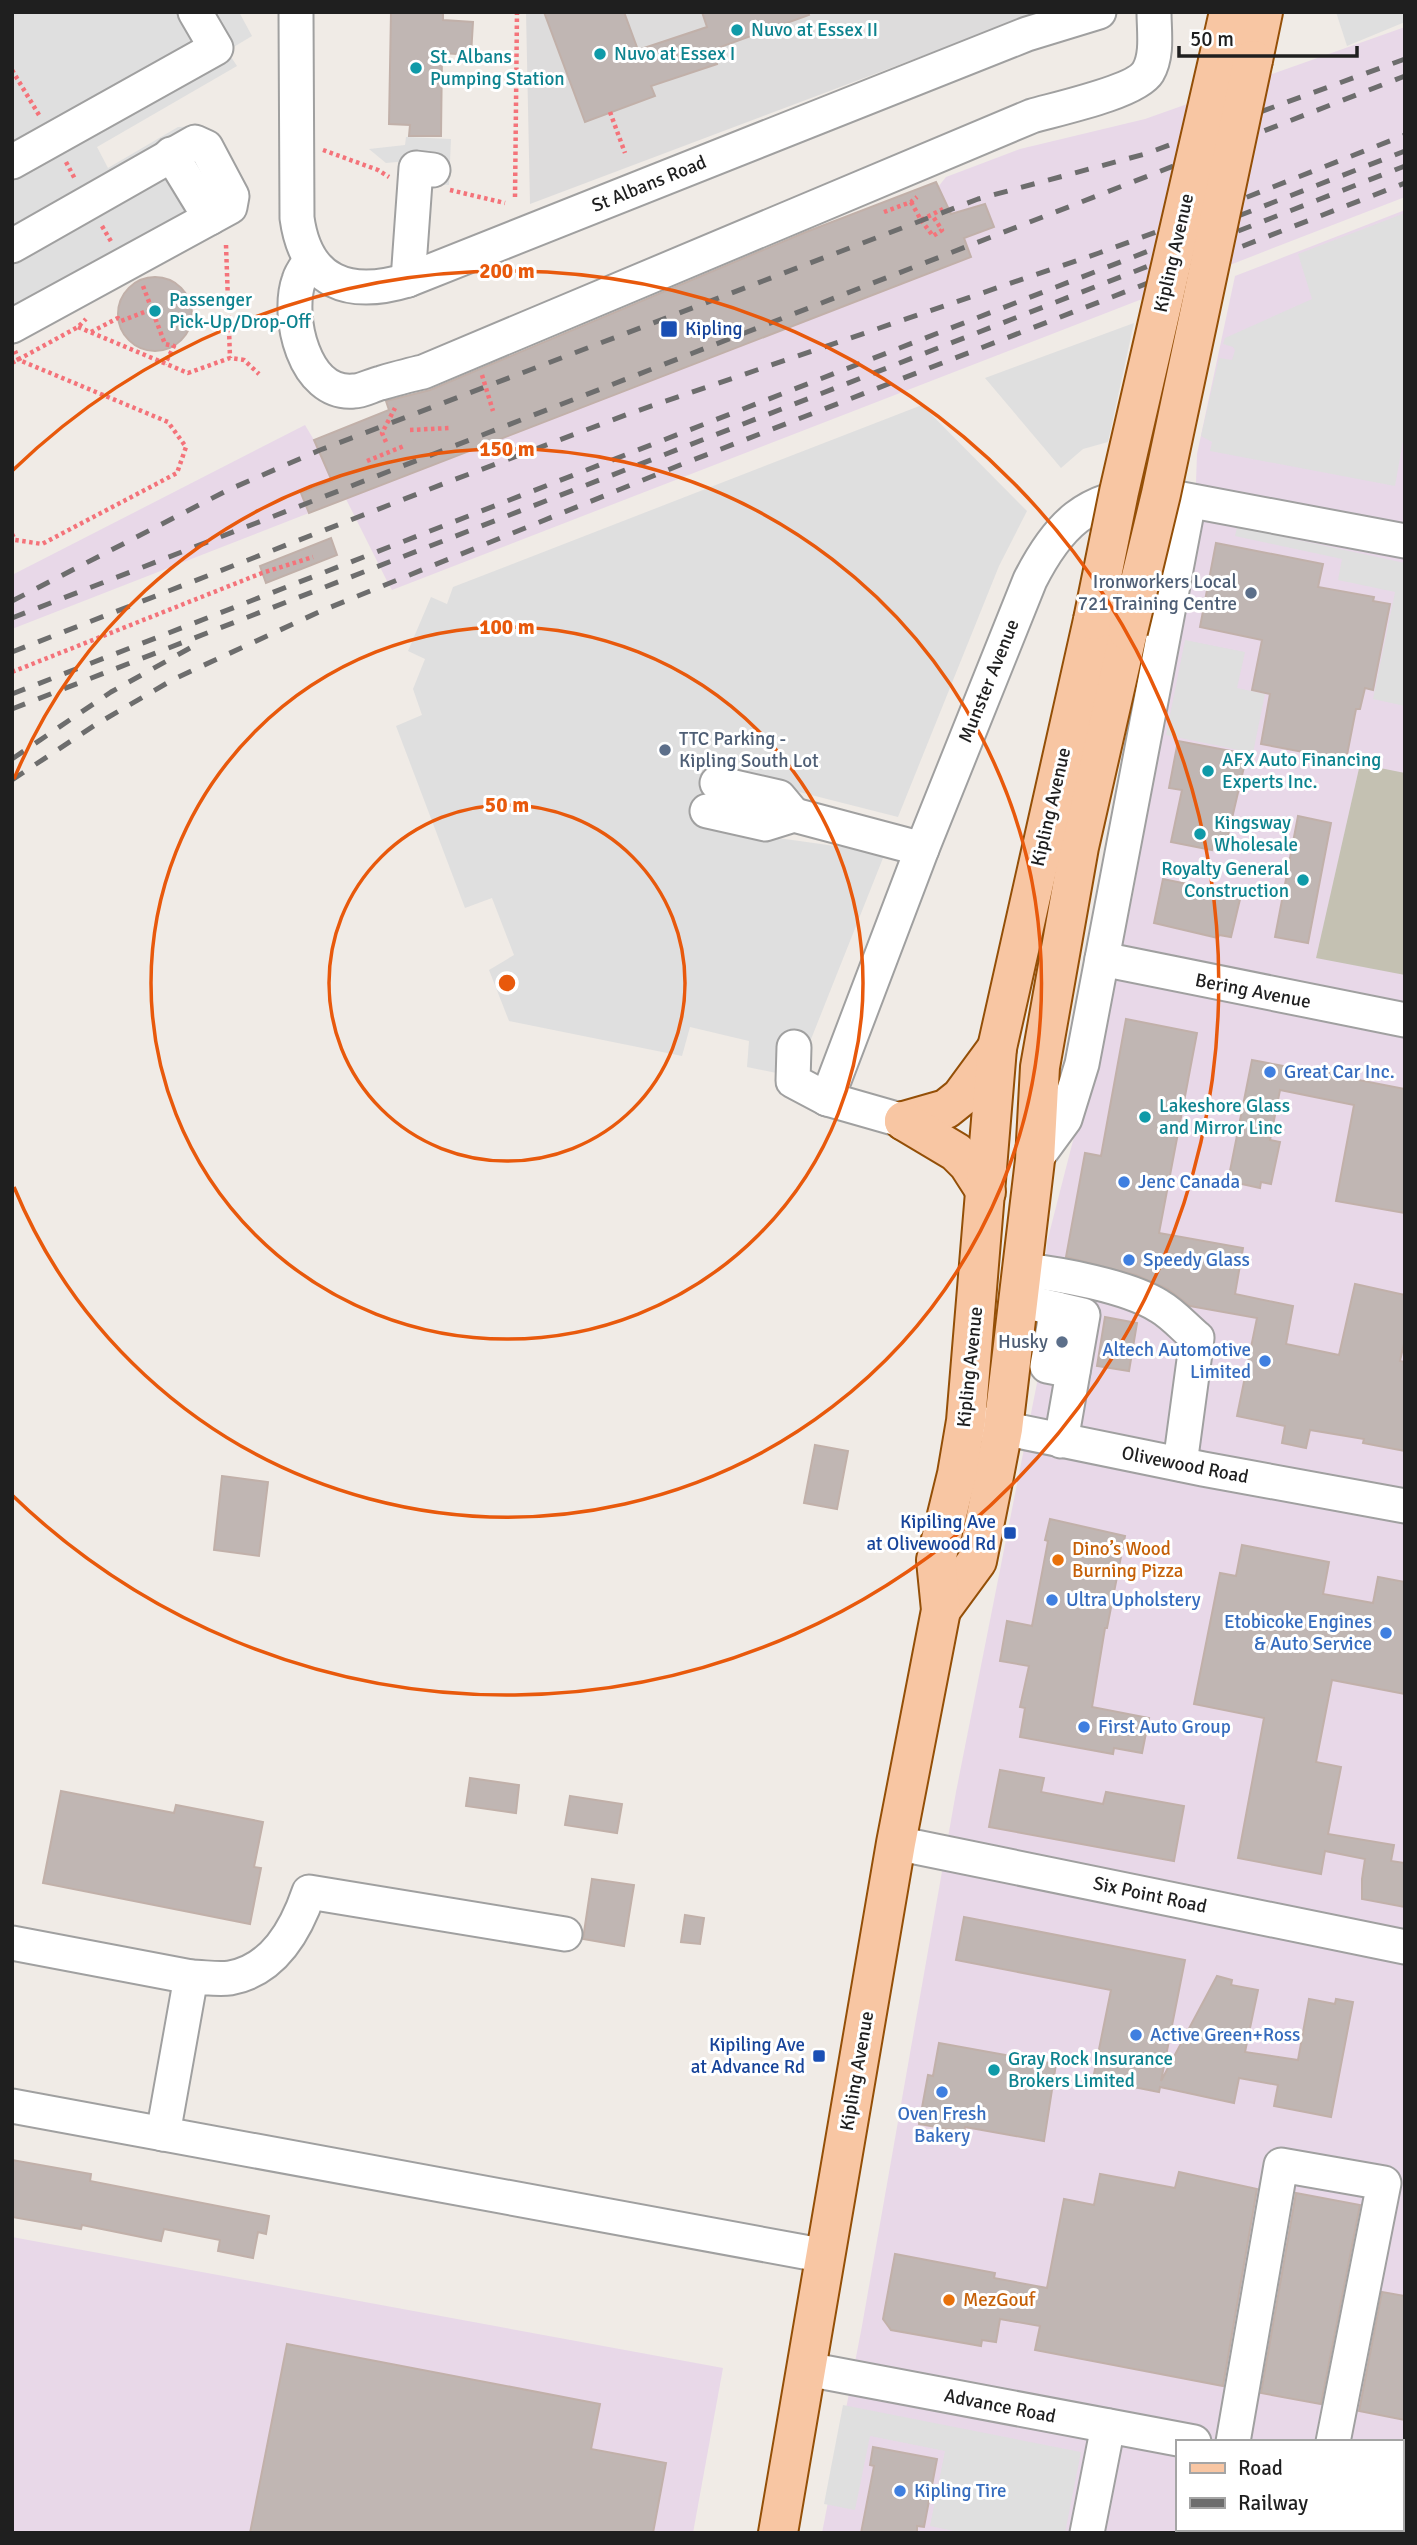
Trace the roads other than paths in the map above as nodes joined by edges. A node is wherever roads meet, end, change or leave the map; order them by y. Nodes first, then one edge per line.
1 (195, 12) edge
2 (296, 12) edge
3 (1099, 12) edge
4 (1154, 12) edge
5 (1229, 12) edge
6 (1263, 12) edge
7 (12, 162) edge
8 (433, 170) dead end
9 (12, 246) edge
10 (310, 261) junction
11 (408, 280) junction
12 (12, 326) edge
13 (1189, 501) junction
14 (1405, 541) edge
15 (1110, 626) junction
16 (712, 797) dead end
17 (922, 849) junction
18 (1102, 960) junction
19 (1405, 1020) edge
20 (794, 1047) dead end
21 (997, 1048) junction
22 (827, 1099) junction
23 (904, 1121) junction
24 (1035, 1160) junction
25 (986, 1192) junction
26 (1021, 1285) junction
27 (1044, 1365) junction
28 (966, 1421) junction
29 (1003, 1429) junction
30 (1061, 1441) junction
31 (1180, 1464) junction
32 (1405, 1506) edge
33 (941, 1610) junction
34 (896, 1843) junction
35 (565, 1934) dead end
36 (12, 1943) edge
37 (1405, 1947) edge
38 (191, 1977) junction
39 (12, 2106) edge
40 (163, 2134) junction
41 (826, 2256) junction
42 (807, 2369) junction
43 (1108, 2426) junction
44 (1183, 2440) edge
45 (1233, 2440) edge
46 (1333, 2440) edge
47 (778, 2533) edge
48 (1087, 2533) edge

1 - 7 street
2 - 10 street
3 - 11 street, St Albans Road
4 - 10 street
5 - 15 main road, Kipling Avenue, bridge
6 - 15 main road, Kipling Avenue, bridge
8 - 11 street
9 - 12 street
10 - 11 street, St Albans Road
13 - 14 street, Munster Avenue
13 - 17 street, Munster Avenue
13 - 18 street, Kipling Avenue
15 - 21 main road, Kipling Avenue
15 - 24 main road, Kipling Avenue
16 - 17 street
17 - 22 street, Munster Avenue
18 - 19 street, Bering Avenue
18 - 24 street, Kipling Avenue
20 - 22 street
21 - 23 main road
21 - 25 main road, Kipling Avenue
22 - 23 street
23 - 25 main road
24 - 26 main road, Kipling Avenue
25 - 28 main road, Kipling Avenue
26 - 27 main road, Kipling Avenue
26 - 27 street
26 - 31 street
27 - 29 main road, Kipling Avenue
27 - 30 street
28 - 29 street, Olivewood Road
28 - 33 main road, Kipling Avenue
29 - 30 street, Olivewood Road
29 - 33 main road, Kipling Avenue
30 - 31 street, Olivewood Road
31 - 32 street, Olivewood Road
33 - 34 main road, Kipling Avenue
34 - 37 street, Six Point Road
34 - 41 main road, Kipling Avenue
35 - 38 street
36 - 38 street
38 - 40 street
39 - 40 street
40 - 41 street
41 - 42 main road, Kipling Avenue
42 - 43 street, Advance Road
42 - 47 main road, Kipling Avenue
43 - 44 street, Advance Road
43 - 48 street
45 - 46 street

